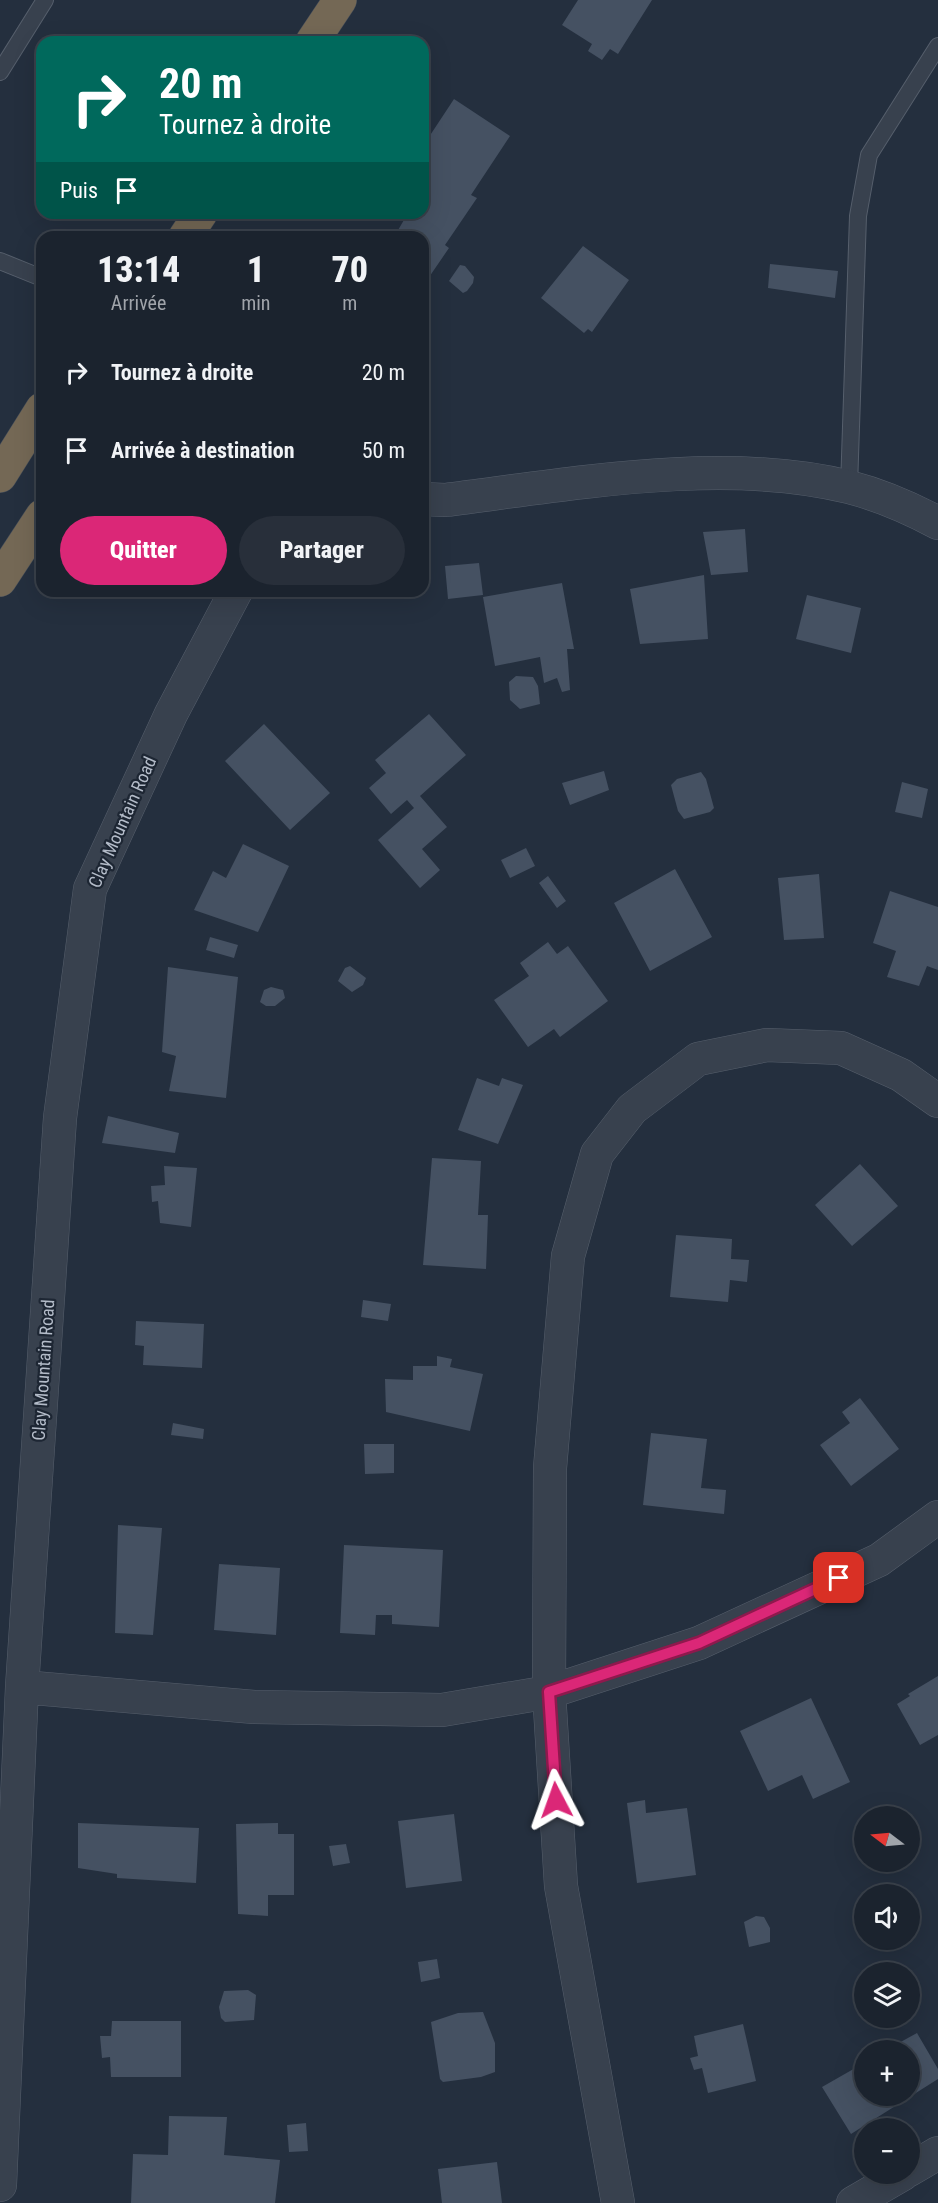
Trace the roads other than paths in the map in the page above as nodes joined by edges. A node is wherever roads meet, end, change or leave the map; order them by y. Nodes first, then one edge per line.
1 (45, 0) edge
2 (340, 0) edge
3 (316, 36) edge
4 (938, 46) edge
5 (0, 72) edge
6 (0, 261) edge
7 (36, 276) edge
8 (36, 419) edge
9 (0, 476) edge
10 (849, 487) junction
11 (429, 499) edge
12 (938, 523) edge
13 (36, 525) edge
14 (0, 580) edge
15 (233, 597) edge
16 (938, 1101) edge
17 (938, 1517) edge
18 (22, 1687) junction
19 (549, 1692) junction
20 (938, 2153) edge
21 (920, 2164) edge
22 (886, 2184) edge
23 (0, 2185) edge
24 (618, 2203) edge
25 (853, 2203) edge

1 - 5 lane
2 - 3 highway
4 - 10 lane
6 - 7 lane
8 - 9 highway
10 - 11 street
10 - 12 street
13 - 14 highway
15 - 18 street, Clay Mountain Road
16 - 19 street
17 - 19 street
18 - 19 street
18 - 23 street, Clay Mountain Road
19 - 24 street
20 - 21 street
22 - 25 street

